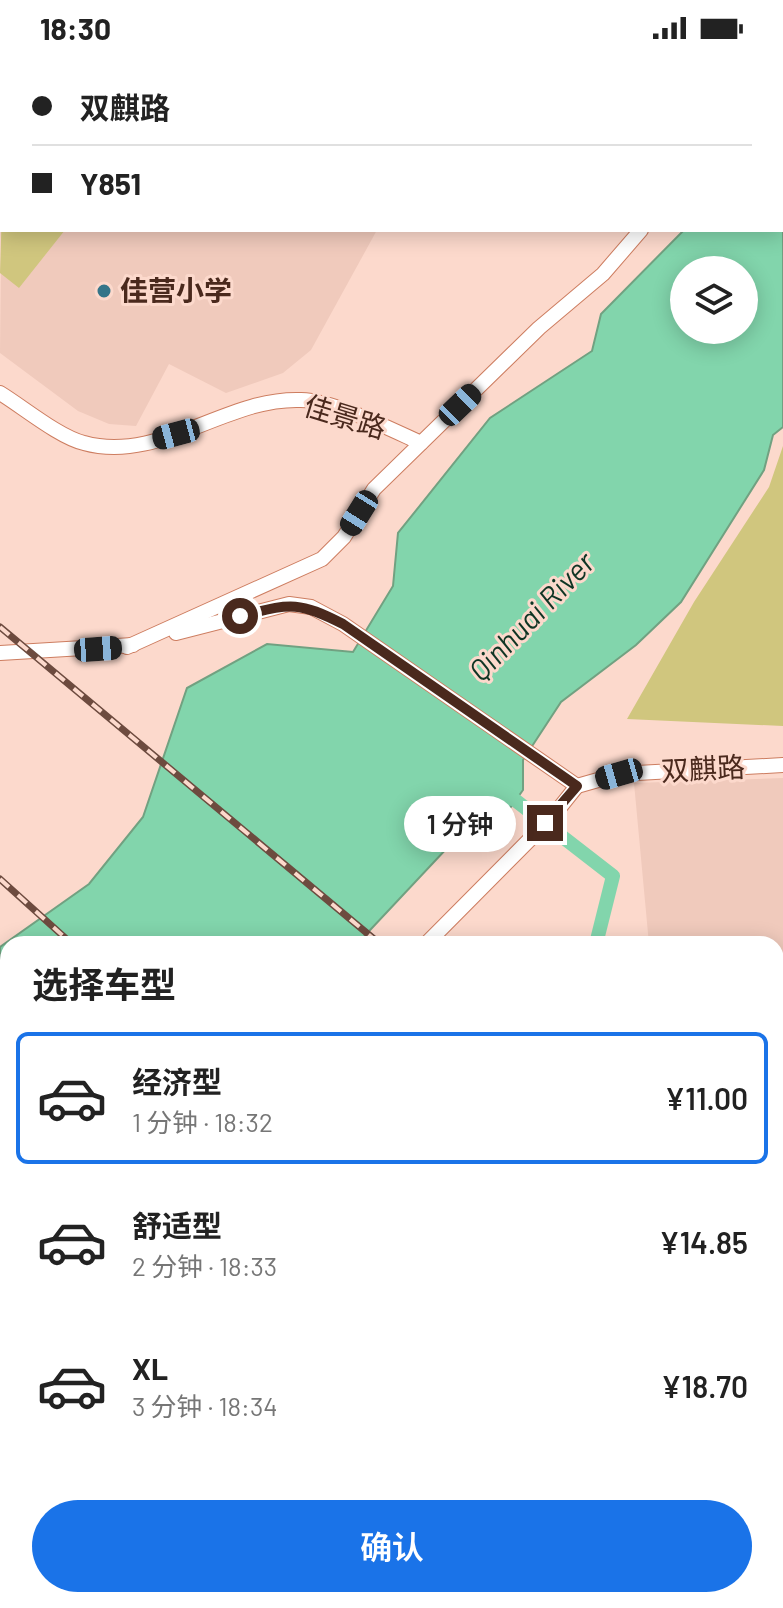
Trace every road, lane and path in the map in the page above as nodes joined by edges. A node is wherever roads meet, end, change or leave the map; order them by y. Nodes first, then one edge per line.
1 (639, 232) edge
2 (0, 393) edge
3 (421, 443) junction
4 (127, 647) junction
5 (0, 653) edge
6 (783, 765) edge
7 (577, 786) junction
8 (455, 915) junction
9 (434, 936) edge
10 (447, 936) edge

1 - 3 street
2 - 3 street, 佳景路
3 - 4 street
4 - 5 street
4 - 7 street
6 - 7 street, 双麒路
7 - 8 street
8 - 9 street
8 - 10 street

